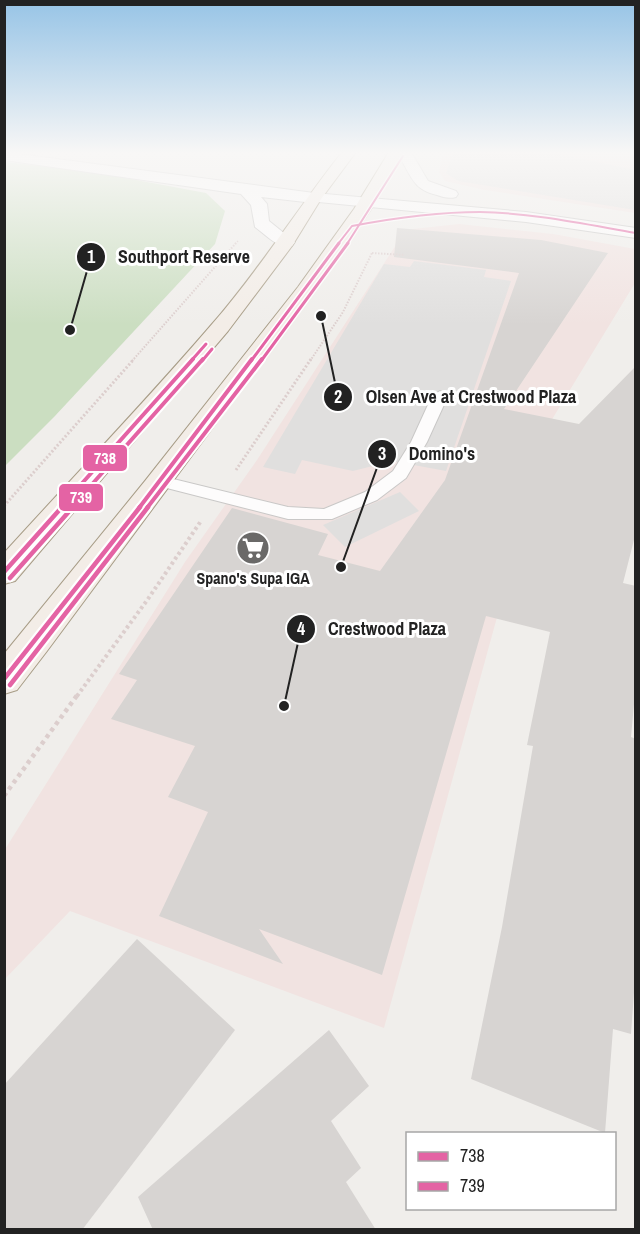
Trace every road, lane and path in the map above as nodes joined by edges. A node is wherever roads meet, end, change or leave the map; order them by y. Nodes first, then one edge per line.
1 (243, 210) edge
2 (260, 210) edge
3 (306, 210) edge
4 (363, 210) edge
5 (466, 210) edge
6 (565, 210) edge
7 (482, 212) junction
8 (397, 216) junction
9 (636, 221) edge
10 (352, 226) junction
11 (636, 233) edge
12 (286, 242) junction
13 (372, 253) junction
14 (404, 255) dead end
15 (440, 396) dead end
16 (160, 481) junction
17 (219, 495) junction
18 (4, 506) edge
19 (4, 573) edge
20 (4, 680) edge
21 (4, 796) edge

1 - 18 path
2 - 12 street
3 - 12 main road
4 - 10 main road
5 - 7 street
6 - 9 street
7 - 8 street
7 - 11 street
8 - 10 street
8 - 13 path
10 - 16 main road
12 - 19 main road
13 - 14 path
13 - 17 path
15 - 17 lane
16 - 17 lane
16 - 20 main road
17 - 21 path

